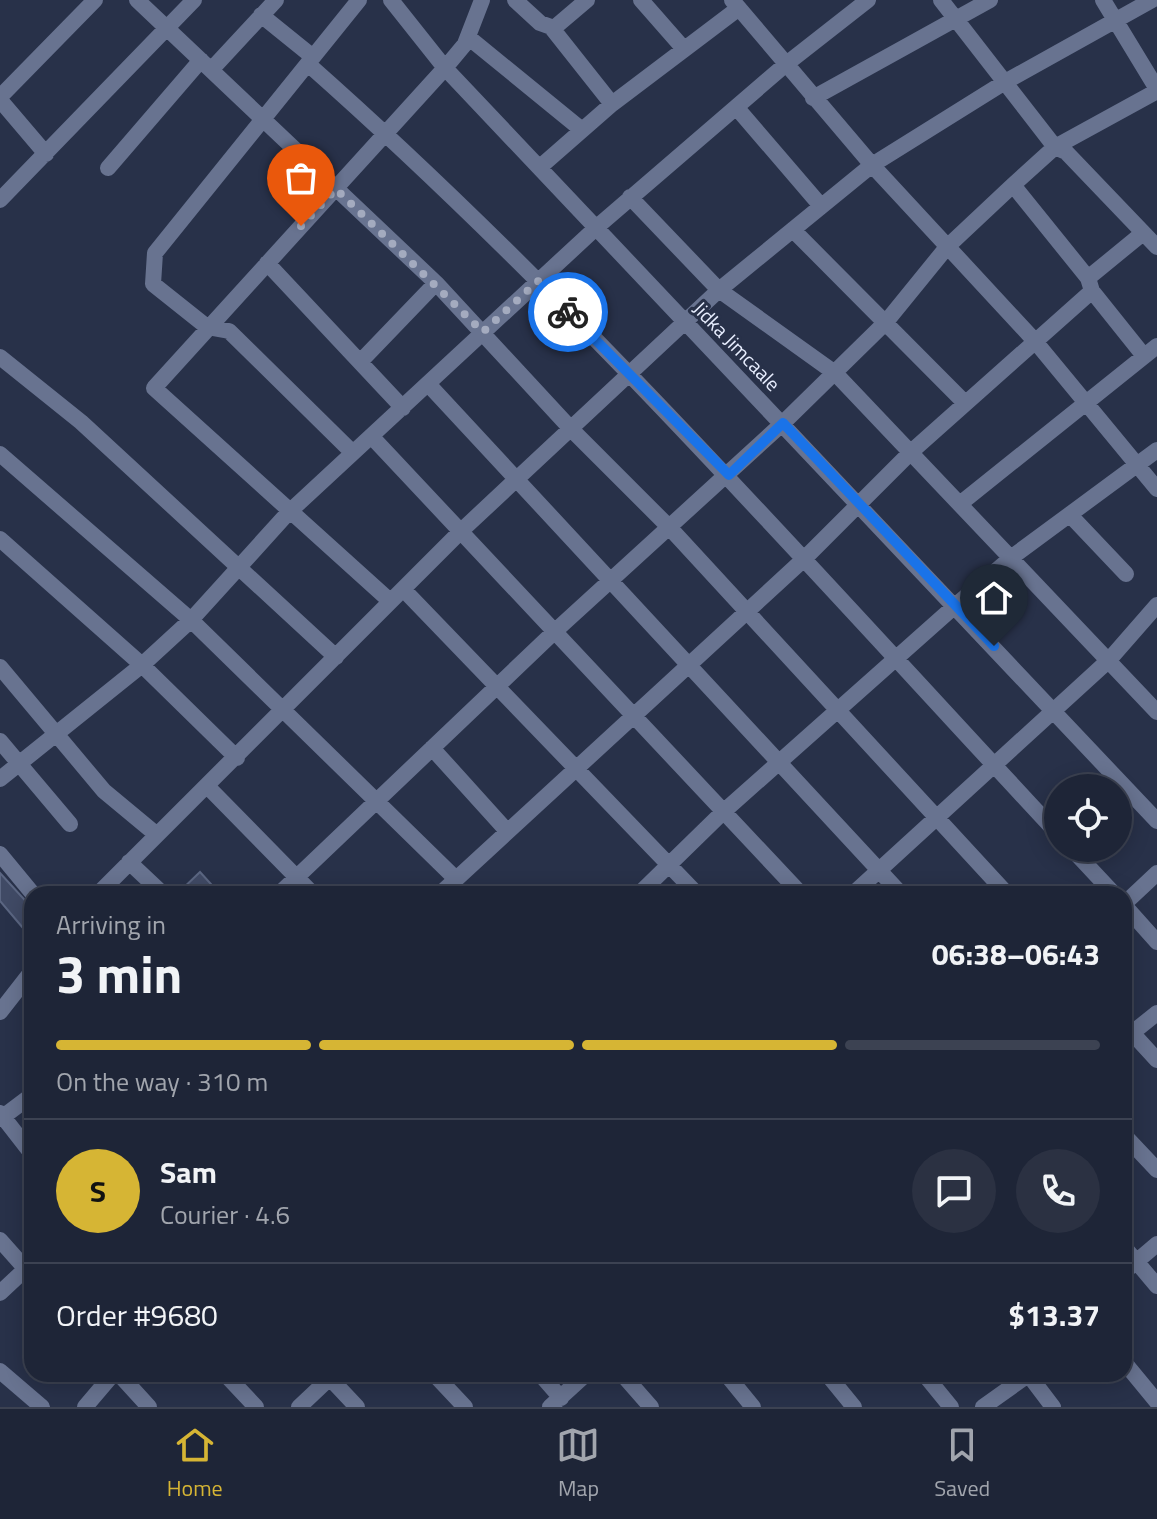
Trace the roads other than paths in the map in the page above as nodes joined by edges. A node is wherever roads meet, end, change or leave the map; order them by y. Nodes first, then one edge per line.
1 (95, 0) edge
2 (137, 0) edge
3 (194, 0) edge
4 (276, 0) edge
5 (359, 0) edge
6 (391, 0) edge
7 (482, 0) edge
8 (515, 0) edge
9 (587, 0) edge
10 (641, 0) edge
11 (868, 0) edge
12 (941, 0) edge
13 (990, 0) edge
14 (1103, 0) edge
15 (1152, 0) edge
16 (736, 4) edge
17 (261, 15) junction
18 (956, 18) junction
19 (1117, 20) junction
20 (551, 27) junction
21 (168, 28) junction
22 (468, 37) junction
23 (684, 49) junction
24 (311, 61) junction
25 (206, 65) junction
26 (785, 65) junction
27 (445, 68) junction
28 (1005, 82) junction
29 (1157, 90) edge
30 (0, 98) edge
31 (813, 98) junction
32 (612, 104) junction
33 (736, 107) junction
34 (262, 118) junction
35 (582, 130) junction
36 (385, 132) junction
37 (1055, 147) junction
38 (46, 154) junction
39 (872, 165) junction
40 (540, 167) junction
41 (108, 168) dead end
42 (1013, 185) junction
43 (336, 189) junction
44 (630, 197) junction
45 (0, 200) edge
46 (821, 206) junction
47 (598, 226) junction
48 (794, 231) junction
49 (1153, 241) edge
50 (947, 247) junction
51 (267, 263) junction
52 (538, 281) junction
53 (436, 283) junction
54 (1090, 284) junction
55 (719, 290) junction
56 (886, 322) junction
57 (685, 323) junction
58 (207, 327) junction
59 (483, 332) junction
60 (1034, 340) junction
61 (1153, 351) edge
62 (0, 357) edge
63 (361, 361) junction
64 (835, 373) junction
65 (628, 375) junction
66 (429, 385) junction
67 (1087, 402) junction
68 (965, 403) junction
69 (403, 408) junction
70 (783, 423) junction
71 (572, 430) junction
72 (372, 437) junction
73 (1157, 450) edge
74 (911, 452) junction
75 (353, 453) junction
76 (0, 454) edge
77 (1139, 465) junction
78 (729, 475) junction
79 (519, 480) junction
80 (1157, 489) edge
81 (961, 503) junction
82 (860, 505) junction
83 (288, 513) junction
84 (1070, 515) junction
85 (669, 527) junction
86 (460, 532) junction
87 (0, 539) edge
88 (1012, 557) junction
89 (804, 559) junction
90 (240, 568) junction
91 (1126, 574) dead end
92 (613, 580) junction
93 (403, 589) junction
94 (390, 601) junction
95 (956, 605) junction
96 (1157, 605) edge
97 (748, 612) junction
98 (191, 620) junction
99 (553, 633) junction
100 (336, 657) junction
101 (897, 659) junction
102 (1109, 660) junction
103 (142, 665) junction
104 (690, 665) junction
105 (0, 667) edge
106 (498, 686) junction
107 (1052, 709) junction
108 (285, 710) junction
109 (839, 711) junction
110 (1157, 712) edge
111 (634, 716) junction
112 (57, 733) junction
113 (0, 741) edge
114 (432, 748) junction
115 (237, 758) junction
116 (19, 762) junction
117 (783, 762) junction
118 (992, 764) junction
119 (576, 768) junction
120 (0, 779) edge
121 (208, 787) junction
122 (379, 800) junction
123 (722, 813) junction
124 (937, 817) junction
125 (1044, 819) edge
126 (1157, 821) edge
127 (70, 824) dead end
128 (507, 831) junction
129 (157, 835) junction
130 (0, 854) edge
131 (129, 862) junction
132 (1084, 862) edge
133 (668, 865) junction
134 (879, 869) junction
135 (1157, 873) edge
136 (297, 877) junction
137 (456, 879) junction
138 (26, 886) edge
139 (106, 886) edge
140 (154, 886) edge
141 (287, 886) edge
142 (305, 886) edge
143 (449, 886) edge
144 (647, 886) edge
145 (689, 886) edge
146 (793, 886) edge
147 (861, 886) edge
148 (894, 886) edge
149 (1000, 886) edge
150 (1107, 886) edge
151 (1132, 896) edge
152 (1132, 913) edge
153 (1157, 942) edge
154 (24, 981) edge
155 (0, 1012) edge
156 (1157, 1013) edge
157 (1132, 1026) edge
158 (1132, 1032) edge
159 (1157, 1060) edge
160 (24, 1100) edge
161 (1, 1116) edge
162 (1132, 1143) edge
163 (24, 1144) edge
164 (1157, 1170) edge
165 (0, 1240) edge
166 (1157, 1244) edge
167 (24, 1264) edge
168 (1132, 1265) edge
169 (1132, 1268) edge
170 (24, 1275) edge
171 (1157, 1286) edge
172 (0, 1293) edge
173 (0, 1371) edge
174 (1132, 1372) edge
175 (106, 1382) edge
176 (126, 1382) edge
177 (233, 1382) edge
178 (323, 1382) edge
179 (336, 1382) edge
180 (442, 1382) edge
181 (543, 1382) edge
182 (577, 1382) edge
183 (629, 1382) edge
184 (731, 1382) edge
185 (834, 1382) edge
186 (931, 1382) edge
187 (1017, 1382) edge
188 (1034, 1382) edge
189 (1157, 1402) edge
190 (745, 1404) edge
191 (553, 1405) edge
192 (42, 1407) edge
193 (85, 1407) edge
194 (149, 1407) edge
195 (256, 1407) edge
196 (299, 1407) edge
197 (357, 1407) edge
198 (465, 1407) edge
199 (651, 1407) edge
200 (854, 1407) edge
201 (951, 1407) edge
202 (983, 1407) edge
203 (1053, 1407) edge

1 - 30 street
2 - 21 street
3 - 21 street
4 - 17 street
5 - 24 street
6 - 27 street, Jidka Jimcaale
7 - 22 street
8 - 20 street
9 - 20 street
10 - 23 street
11 - 26 street
12 - 18 street
13 - 18 street
14 - 19 street
15 - 19 street
16 - 23 street
16 - 26 street
17 - 24 street
17 - 25 street
18 - 28 street
18 - 31 street
19 - 28 street
19 - 29 street
20 - 32 street
21 - 25 street
21 - 38 street
22 - 27 street
22 - 35 street
23 - 32 street
24 - 34 street
24 - 36 street
25 - 34 street
25 - 41 street
26 - 31 street
26 - 33 street
27 - 36 street
27 - 40 street, Jidka Jimcaale
28 - 37 street
28 - 39 street
29 - 37 street
30 - 38 street
31 - 39 street
32 - 35 street
33 - 44 street
33 - 46 street
34 - 43 street
34 - 58 street
35 - 40 street
36 - 43 street
36 - 52 street
37 - 42 street
37 - 49 street
38 - 45 street
39 - 46 street
39 - 50 street
40 - 47 street, Jidka Jimcaale
42 - 50 street
42 - 54 street
43 - 51 street
43 - 53 street
44 - 47 street
44 - 55 street
46 - 48 street
47 - 52 street
47 - 57 street, Jidka Jimcaale
48 - 55 street
48 - 56 street
49 - 54 street
50 - 56 street
50 - 60 street
51 - 58 street
51 - 63 street
52 - 59 street
52 - 65 street
53 - 59 street
53 - 63 street
54 - 60 street
54 - 61 street
55 - 57 street
55 - 64 street
56 - 64 street
56 - 68 street
57 - 65 street
57 - 70 street, Jidka Jimcaale
58 - 75 street
58 - 83 street
59 - 66 street
59 - 71 street
60 - 67 street
60 - 68 street
61 - 67 street
62 - 90 street
63 - 69 street
64 - 70 street
64 - 74 street
65 - 71 street
65 - 78 street
66 - 69 street
66 - 79 street
67 - 77 street
67 - 81 street
68 - 74 street
69 - 72 street
70 - 78 street
70 - 82 street, Jidka Jimcaale
71 - 79 street
71 - 85 street
72 - 75 street
72 - 86 street
73 - 77 street
74 - 81 street
74 - 82 street
75 - 83 street
76 - 98 street
77 - 80 street
77 - 84 street
78 - 85 street
78 - 89 street
79 - 86 street
79 - 92 street
81 - 88 street
82 - 89 street
82 - 95 street, Jidka Jimcaale
83 - 90 street
83 - 94 street
84 - 88 street
84 - 91 street
85 - 92 street
85 - 97 street
86 - 93 street
86 - 99 street
87 - 103 street
88 - 95 street
88 - 102 street
89 - 97 street
89 - 101 street
90 - 98 street
90 - 100 street
92 - 99 street
92 - 104 street
93 - 94 street
93 - 106 street
94 - 100 street
95 - 101 street
95 - 107 street, Jidka Jimcaale
96 - 102 street
97 - 104 street
97 - 109 street
98 - 103 street
98 - 108 street
99 - 106 street
99 - 111 street
100 - 108 street
101 - 109 street
101 - 118 street
102 - 107 street
102 - 110 street
103 - 112 street
103 - 115 street
104 - 111 street
104 - 117 street
105 - 112 street
106 - 114 street
106 - 119 street
107 - 118 street
107 - 126 street, Jidka Jimcaale
108 - 115 street
108 - 122 street
109 - 117 street
109 - 124 street
111 - 119 street
111 - 123 street
112 - 116 street
112 - 129 street
113 - 116 street
114 - 122 street
114 - 128 street
115 - 121 street
116 - 120 street
116 - 127 street
117 - 123 street
117 - 134 street
118 - 124 street
118 - 125 street
119 - 128 street
119 - 133 street
121 - 129 street
121 - 136 street
122 - 136 street
122 - 137 street
123 - 133 street
123 - 146 street
124 - 134 street
124 - 149 street
128 - 137 street
129 - 131 street
130 - 138 street
131 - 139 street
131 - 140 street
132 - 150 street
133 - 144 street
133 - 145 street
134 - 147 street
134 - 148 street
135 - 151 street
136 - 141 street
136 - 142 street
137 - 143 street
152 - 153 street
154 - 155 street
156 - 157 street
158 - 159 street
160 - 161 street
161 - 163 street
162 - 164 street
165 - 167 street
166 - 168 street
169 - 171 street
170 - 172 street
173 - 192 street
174 - 189 street
175 - 193 street
176 - 194 street
177 - 195 street
178 - 196 street
179 - 197 street
180 - 198 street
181 - 191 street
182 - 191 street
183 - 199 street
184 - 190 street
185 - 200 street
186 - 201 street
187 - 202 street
188 - 203 street

